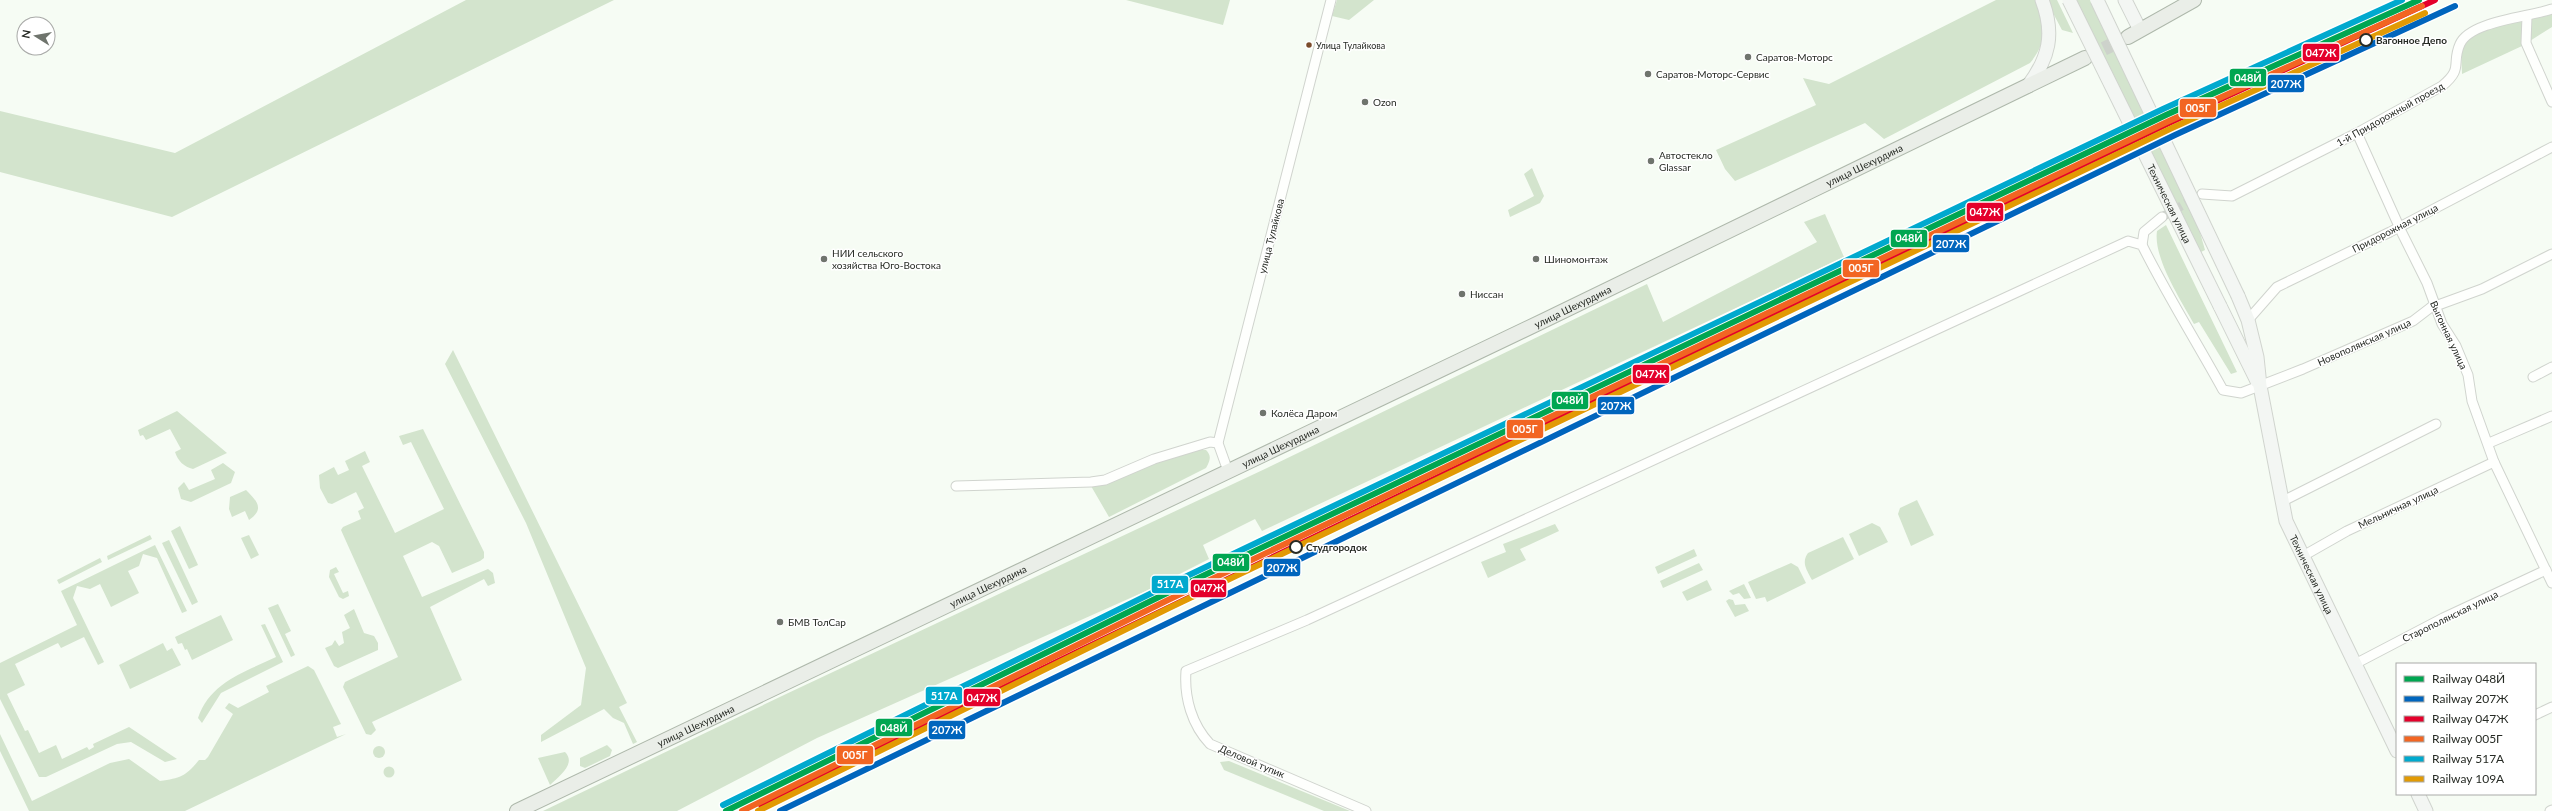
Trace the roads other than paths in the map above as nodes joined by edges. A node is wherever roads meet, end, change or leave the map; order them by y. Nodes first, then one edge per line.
1 (1331, 0) edge
2 (2042, 0) edge
3 (2069, 0) edge
4 (2097, 0) edge
5 (2125, 0) edge
6 (2194, 0) edge
7 (2552, 9) edge
8 (2527, 16) junction
9 (2140, 30) junction
10 (2128, 37) tunnel mouth
11 (2085, 58) tunnel mouth
12 (2028, 86) junction
13 (2552, 102) edge
14 (2357, 134) junction
15 (2552, 147) edge
16 (2202, 194) tunnel mouth
17 (2162, 217) tunnel mouth
18 (2399, 226) junction
19 (2142, 245) junction
20 (2552, 254) edge
21 (2436, 306) junction
22 (2248, 320) junction
23 (2552, 367) edge
24 (2533, 377) dead end
25 (2260, 386) junction
26 (2552, 416) edge
27 (2436, 424) dead end
28 (1218, 443) junction
29 (2489, 443) junction
30 (2494, 462) junction
31 (1228, 471) junction
32 (956, 486) dead end
33 (2281, 502) junction
34 (2302, 556) junction
35 (2546, 570) junction
36 (2552, 583) edge
37 (2355, 664) junction
38 (2552, 707) edge
39 (2536, 715) edge
40 (2396, 749) edge
41 (2418, 795) edge
42 (517, 811) edge
43 (1366, 811) edge
44 (2426, 811) edge

1 - 28 street, улица Тулайкова
2 - 12 main road
3 - 25 main road, Техническая улица, bridge
4 - 22 main road, Техническая улица, bridge
5 - 9 main road
6 - 9 main road
7 - 8 street, 1-й Придорожный проезд
8 - 13 street
8 - 14 street, 1-й Придорожный проезд
9 - 10 main road
11 - 12 main road, улица Шехурдина
12 - 31 main road, улица Шехурдина
14 - 16 street, 1-й Придорожный проезд
14 - 18 street, Выгонная улица
15 - 18 street, Придорожная улица
17 - 19 street
18 - 21 street, Выгонная улица
18 - 22 street, Придорожная улица
19 - 25 street, Новополянская улица
19 - 43 street, Деловой тупик
20 - 21 street, Новополянская улица
21 - 25 street, Новополянская улица
21 - 29 street, Выгонная улица
22 - 25 main road, Техническая улица
23 - 24 street
25 - 33 main road, Техническая улица
26 - 29 street
27 - 33 street
28 - 31 street
28 - 32 street
29 - 30 street, Выгонная улица
30 - 34 street, Мельничная улица
30 - 35 street, Выгонная улица
31 - 42 main road, улица Шехурдина
33 - 34 main road, Техническая улица
34 - 37 main road, Техническая улица
35 - 36 street, Выгонная улица
35 - 37 street, Старополянская улица
37 - 40 main road, Техническая улица
38 - 39 street
41 - 44 main road

